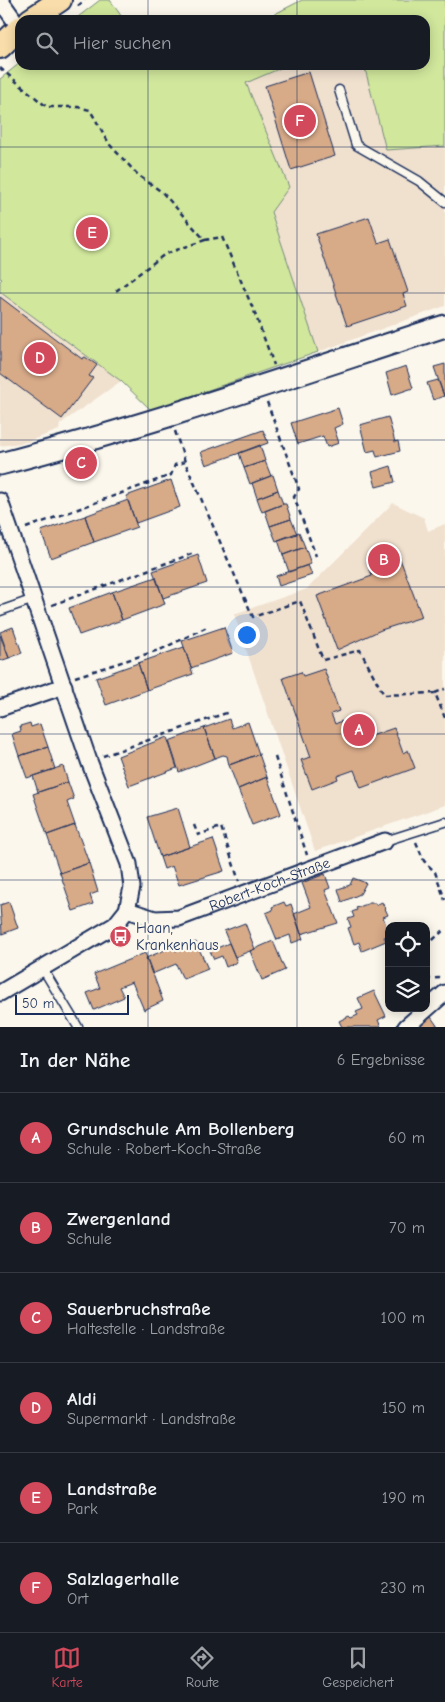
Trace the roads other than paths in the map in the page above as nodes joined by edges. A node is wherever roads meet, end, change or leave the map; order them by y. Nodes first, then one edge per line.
1 (0, 0) edge
2 (60, 0) edge
3 (38, 15) edge
4 (15, 21) edge
5 (15, 33) edge
6 (0, 47) edge
7 (339, 90) dead end
8 (445, 202) edge
9 (445, 326) edge
10 (0, 464) edge
11 (0, 501) edge
12 (36, 605) junction
13 (0, 610) edge
14 (63, 683) junction
15 (0, 708) edge
16 (445, 822) edge
17 (385, 841) joint
18 (127, 910) junction
19 (43, 969) junction
20 (0, 993) edge
21 (445, 994) edge
22 (78, 1027) edge
23 (406, 1027) edge

1 - 4 street
2 - 3 main road
5 - 6 main road
7 - 8 lane
9 - 10 main road
11 - 12 street
12 - 13 lane
12 - 14 street
14 - 15 street
14 - 18 street
16 - 17 lane
17 - 18 street, Robert-Koch-Straße
18 - 19 street
19 - 20 street
19 - 22 lane
21 - 23 street

